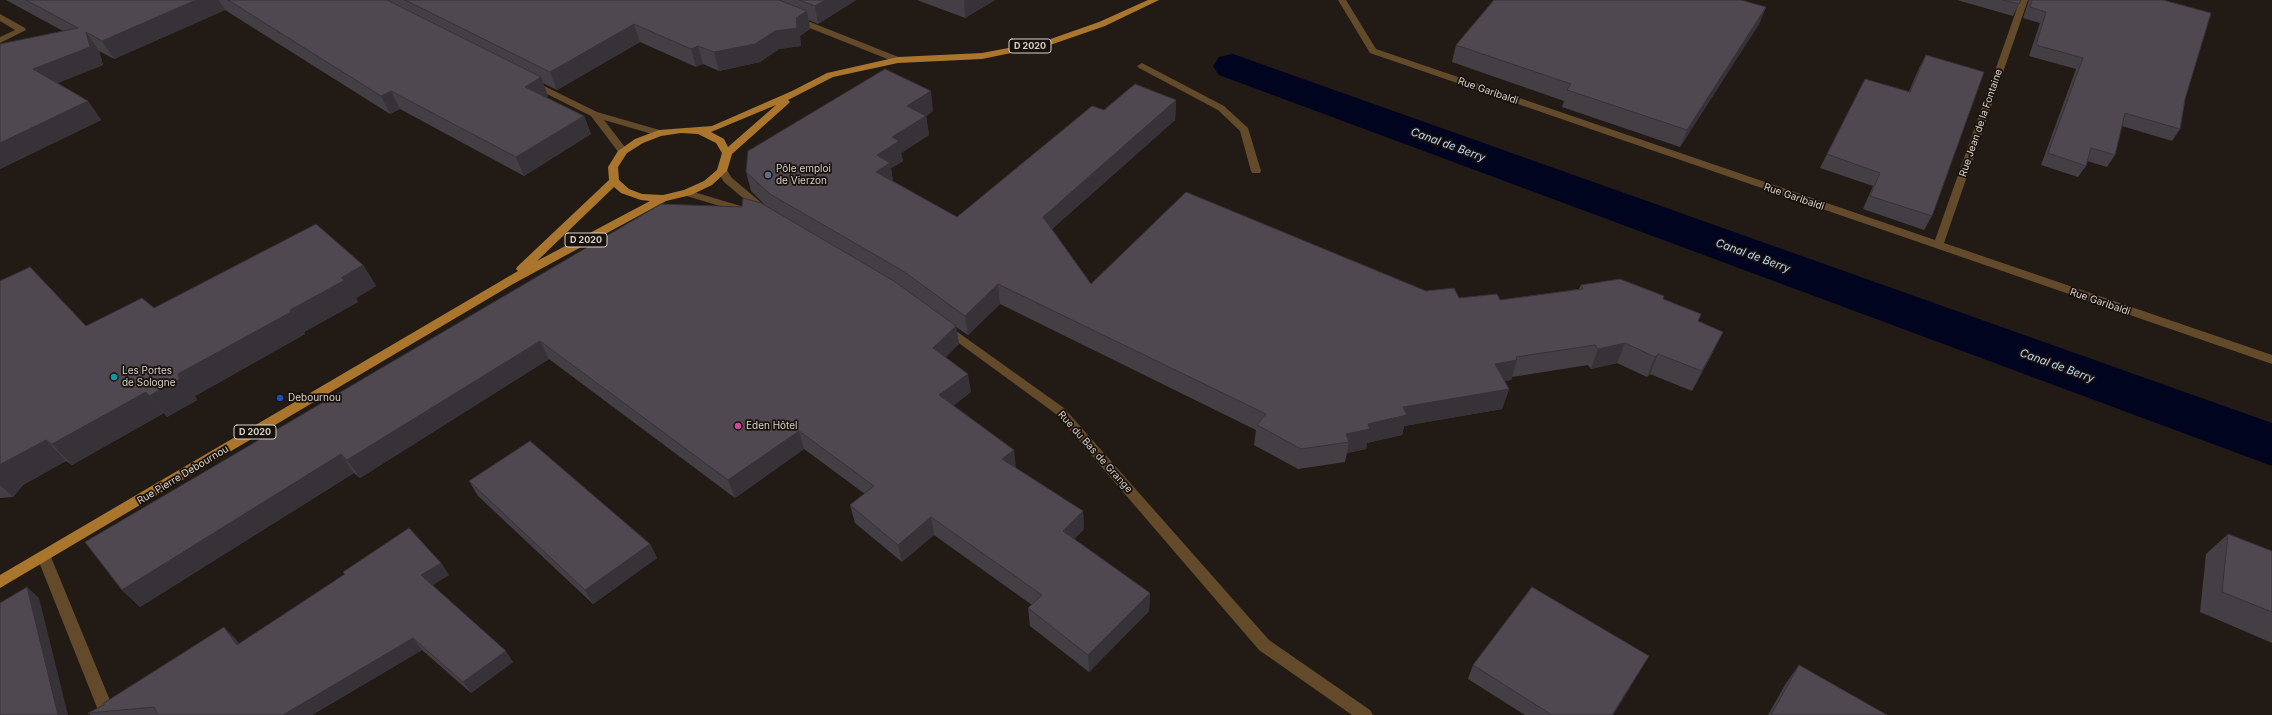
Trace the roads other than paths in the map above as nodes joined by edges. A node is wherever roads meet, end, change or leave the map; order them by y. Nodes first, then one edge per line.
1 (1155, 0) edge
2 (1342, 0) edge
3 (2024, 0) edge
4 (783, 14) edge
5 (0, 17) edge
6 (0, 40) edge
7 (898, 60) junction
8 (1142, 66) dead end
9 (524, 78) edge
10 (795, 93) junction
11 (594, 114) junction
12 (700, 132) junction
13 (659, 133) junction
14 (623, 151) junction
15 (727, 153) junction
16 (722, 171) junction
17 (1256, 171) dead end
18 (614, 181) junction
19 (687, 193) junction
20 (663, 198) junction
21 (1938, 246) junction
22 (509, 281) junction
23 (933, 318) edge
24 (2272, 360) edge
25 (44, 557) junction
26 (0, 582) edge
27 (108, 715) edge
28 (1365, 715) edge

1 - 7 main road, D 2020
2 - 21 street, Rue Garibaldi
3 - 21 street, Rue Jean de la Fontaine
4 - 7 street
5 - 6 street
7 - 10 main road, D 2020
8 - 17 street
9 - 11 street
10 - 12 main road, D 2020
10 - 15 main road, D 2020
11 - 13 street
11 - 14 street
12 - 13 main road
12 - 15 main road
13 - 14 main road
14 - 18 main road
15 - 16 main road
16 - 19 main road
16 - 19 street
18 - 20 main road
18 - 22 main road, Rue Pierre Debournou / D 2020
19 - 20 main road
20 - 22 main road, Rue Pierre Debournou / D 2020
21 - 24 street, Rue Garibaldi
22 - 25 main road, Rue Pierre Debournou / D 2020
23 - 28 street, Rue du Bas de Grange
25 - 26 main road, Rue Pierre Debournou / D 2020
25 - 27 street

